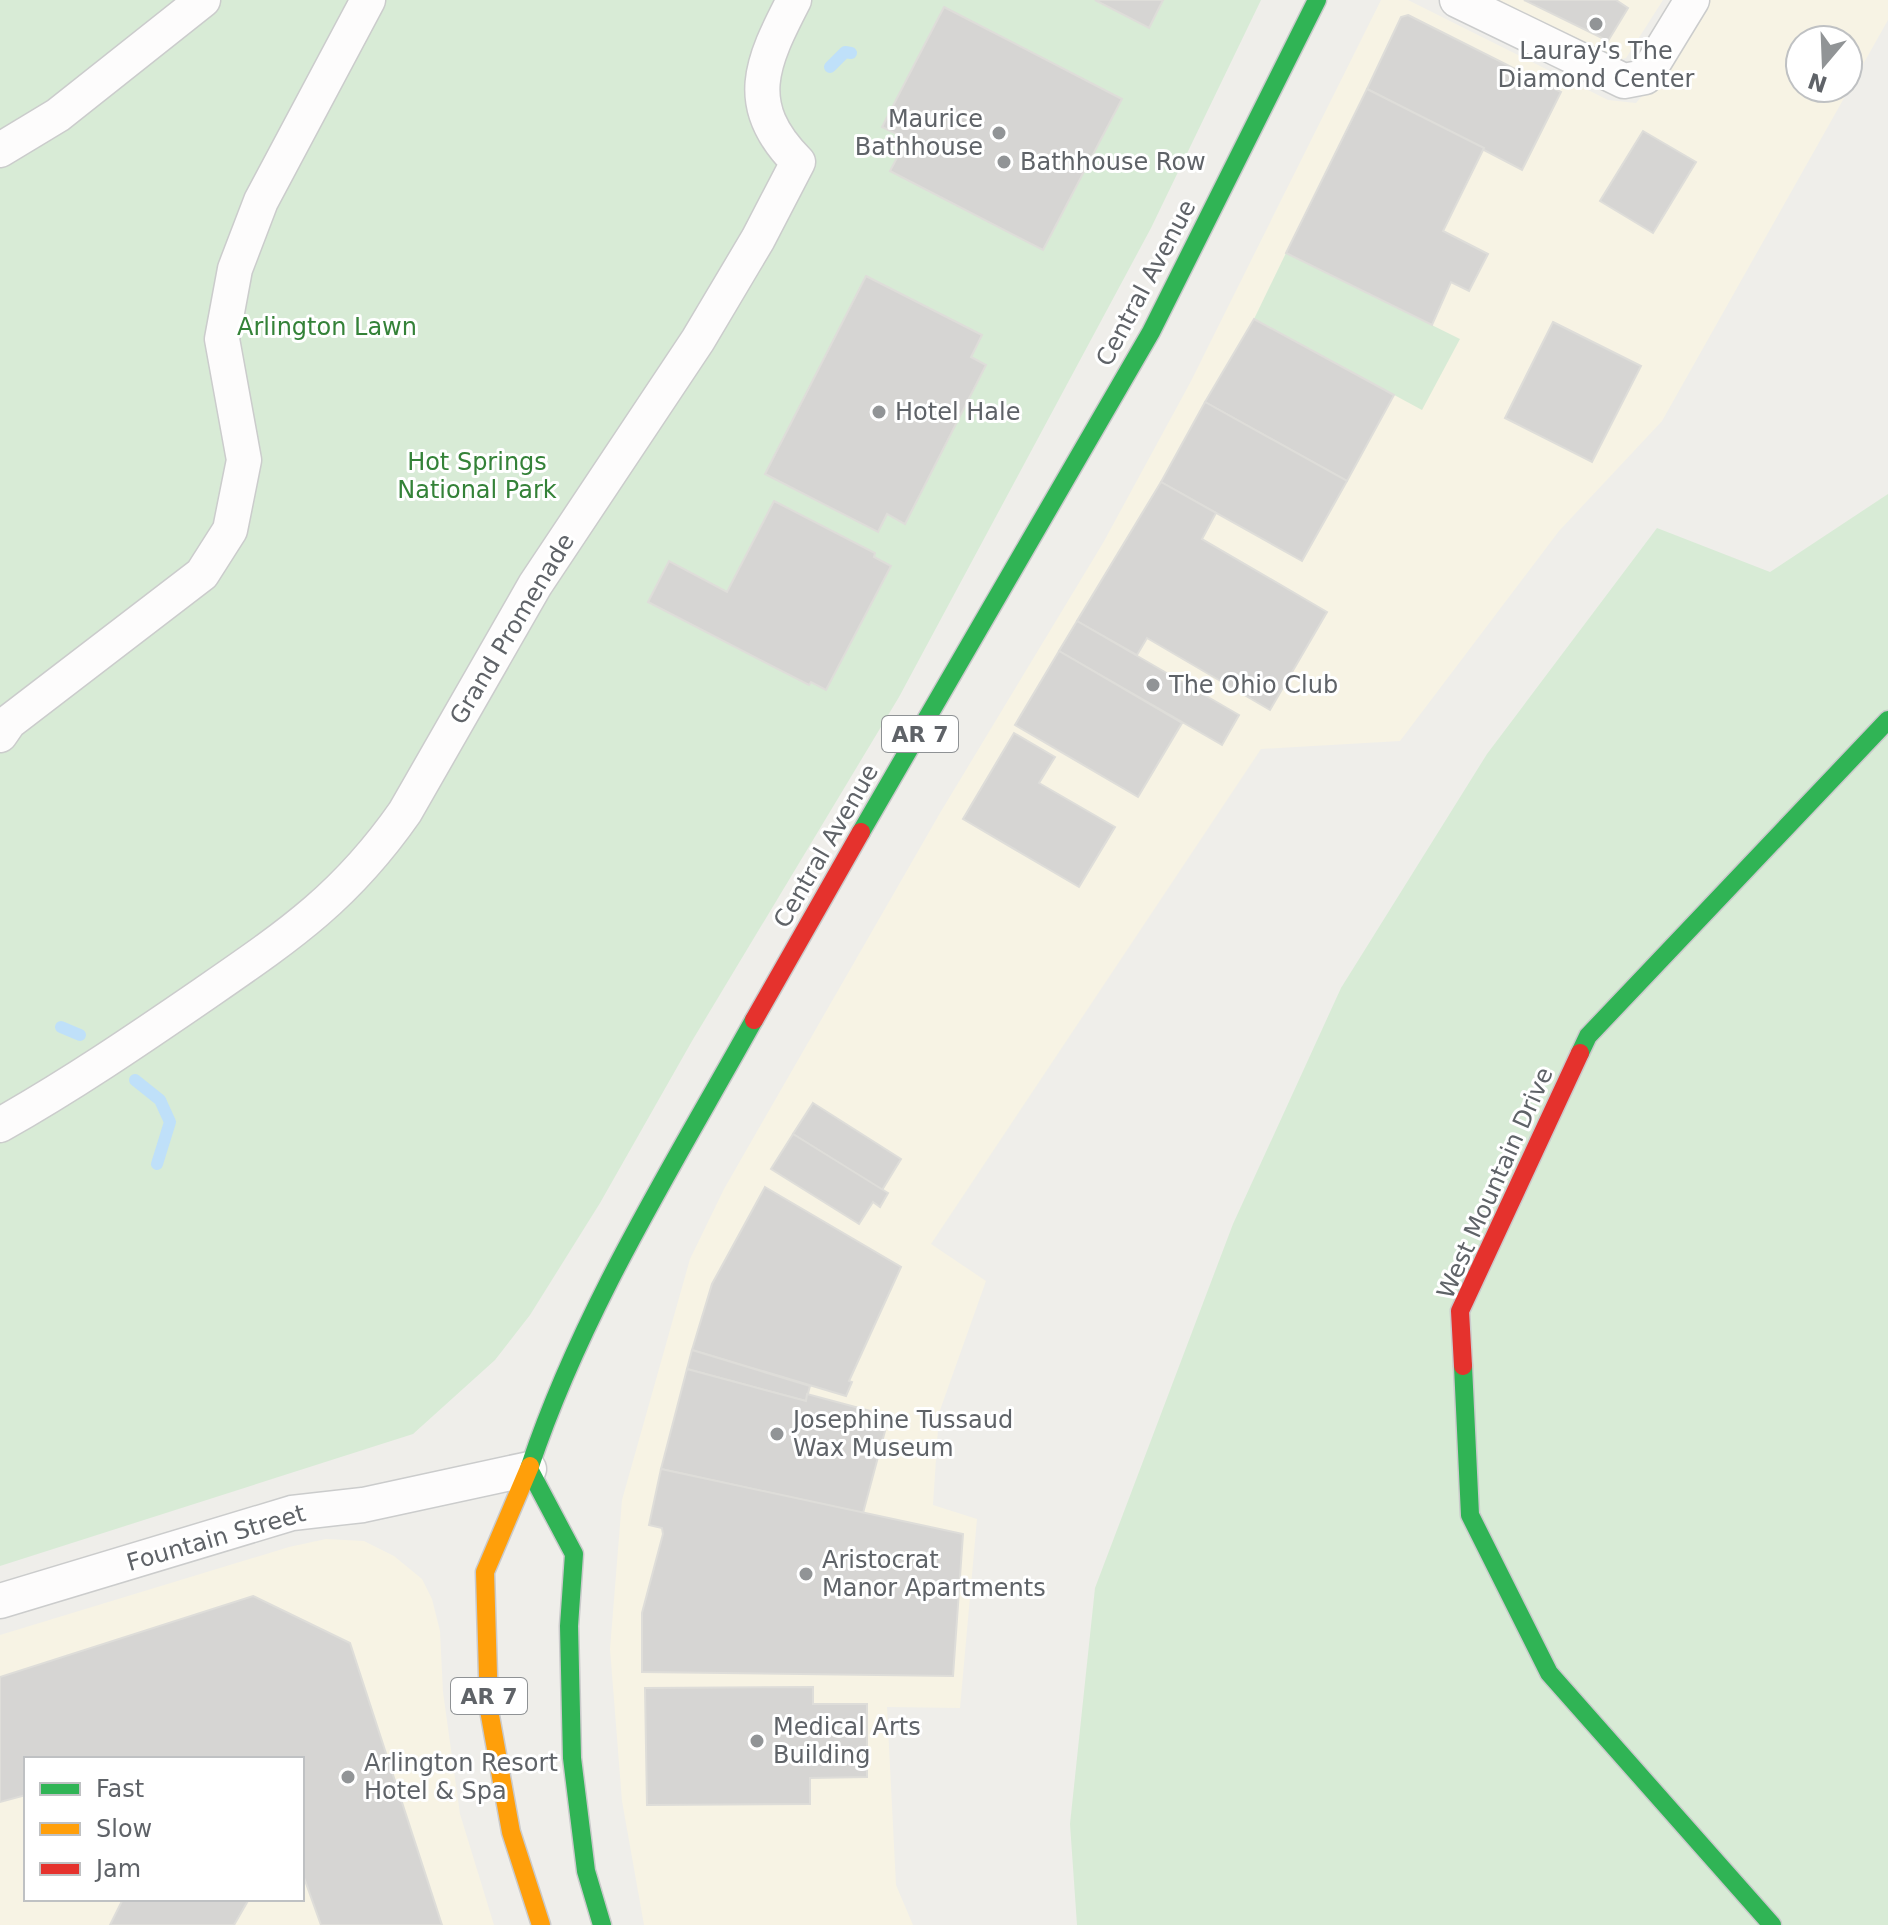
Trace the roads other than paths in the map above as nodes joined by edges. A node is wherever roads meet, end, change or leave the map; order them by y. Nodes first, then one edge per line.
1 (203, 0) edge
2 (368, 0) edge
3 (794, 0) edge
4 (1317, 0) edge
5 (1457, 0) edge
6 (1692, 0) edge
7 (0, 150) edge
8 (1888, 720) edge
9 (0, 735) edge
10 (0, 1125) edge
11 (529, 1469) junction
12 (0, 1601) edge
13 (541, 1925) edge
14 (602, 1925) edge
15 (1772, 1925) edge

1 - 7 street
2 - 9 street
3 - 10 street, Grand Promenade
4 - 11 main road, Central Avenue / AR 7
5 - 6 street
8 - 15 main road, West Mountain Drive
11 - 12 street, Fountain Street
11 - 13 main road, Central Avenue / AR 7
11 - 14 main road

